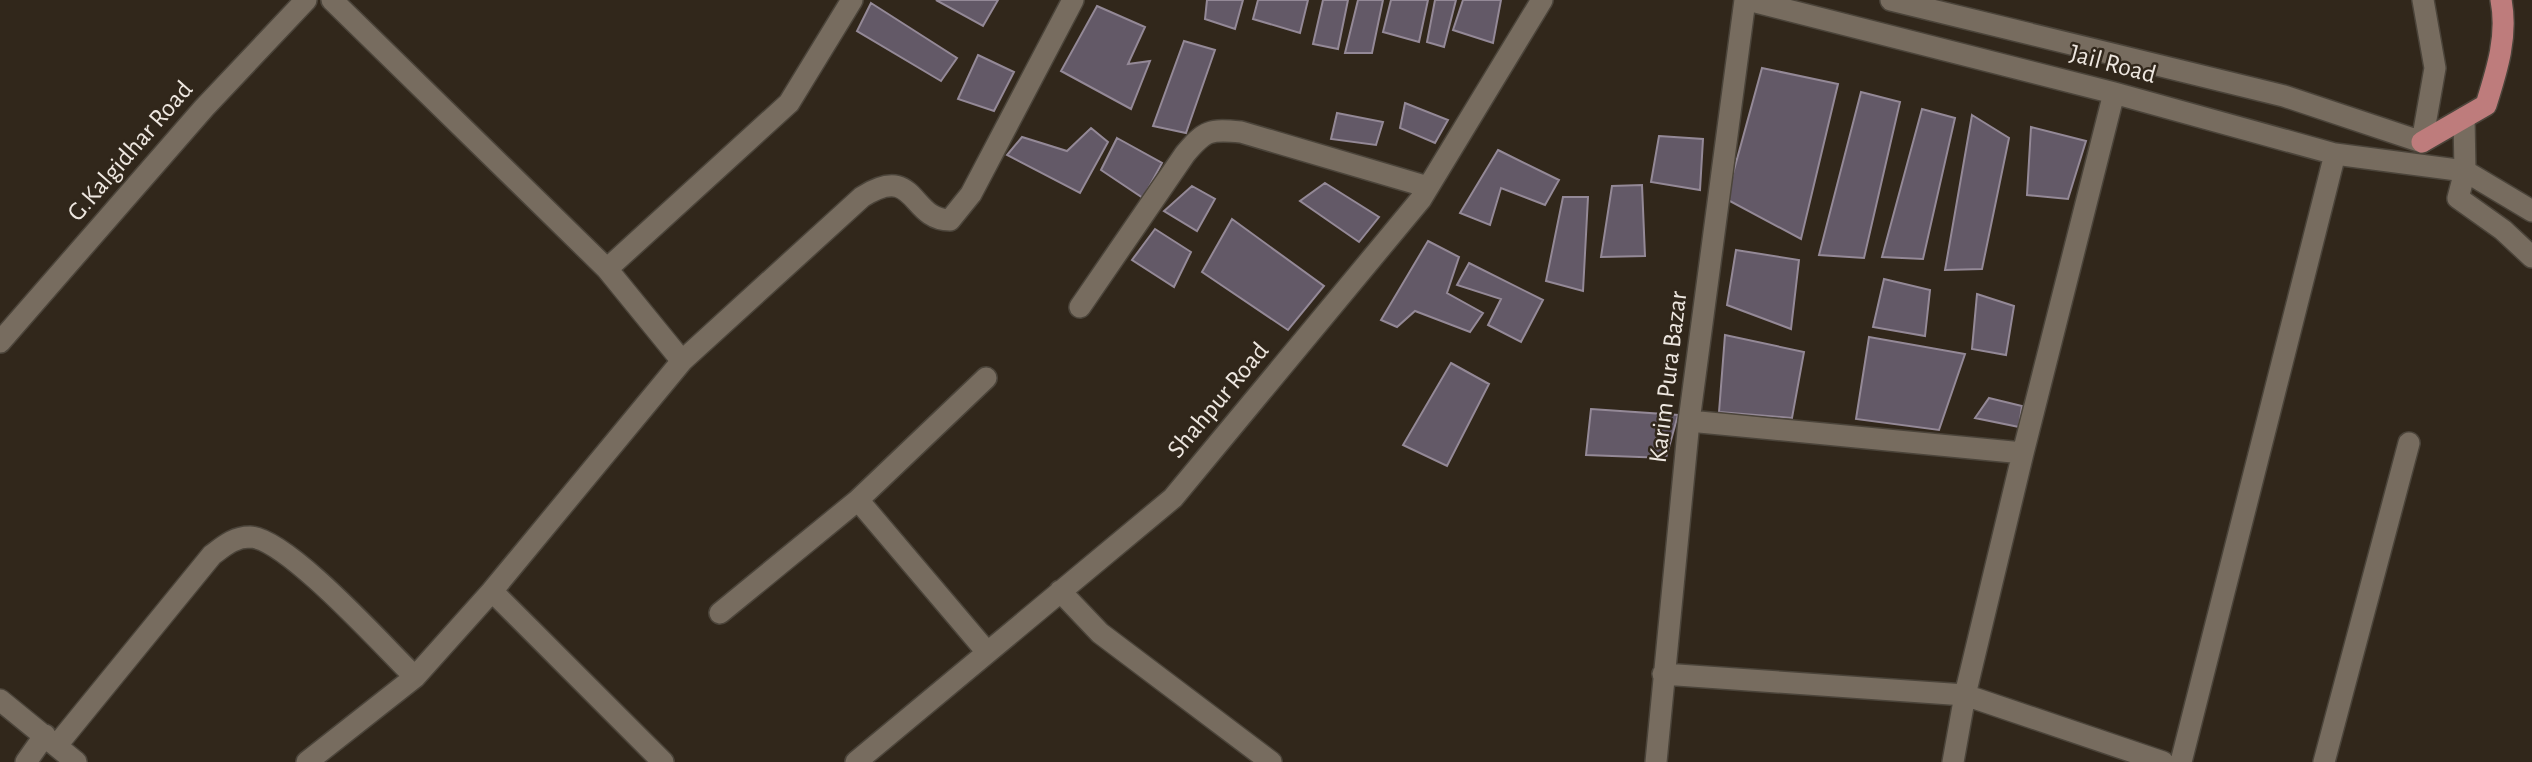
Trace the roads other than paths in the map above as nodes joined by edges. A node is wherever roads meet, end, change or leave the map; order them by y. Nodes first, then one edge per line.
1 (306, 0) edge
2 (332, 0) edge
3 (852, 0) edge
4 (1073, 0) edge
5 (1542, 0) edge
6 (1747, 0) edge
7 (1891, 0) edge
8 (2423, 0) edge
9 (2501, 0) edge
10 (2114, 93) junction
11 (2464, 118) junction
12 (2422, 142) junction
13 (2335, 154) junction
14 (2465, 171) junction
15 (1427, 187) junction
16 (2530, 209) edge
17 (2532, 257) edge
18 (607, 269) junction
19 (1080, 307) dead end
20 (0, 342) edge
21 (682, 361) junction
22 (986, 378) dead end
23 (1689, 421) junction
24 (2409, 443) dead end
25 (2023, 453) junction
26 (858, 500) junction
27 (492, 591) junction
28 (1060, 591) junction
29 (720, 613) dead end
30 (987, 652) junction
31 (1663, 674) junction
32 (415, 677) junction
33 (1965, 695) junction
34 (0, 700) edge
35 (51, 740) junction
36 (26, 762) edge
37 (76, 762) edge
38 (307, 762) edge
39 (663, 762) edge
40 (856, 762) edge
41 (1271, 762) edge
42 (1656, 762) edge
43 (1953, 762) edge
44 (2163, 762) edge
45 (2181, 762) edge
46 (2324, 762) edge

1 - 20 street, G.Kalgidhar Road
2 - 18 street
3 - 18 street
4 - 21 street
5 - 15 street, Shahpur Road
6 - 10 street, Jail Road
6 - 23 street, Karim Pura Bazar
7 - 12 street, Jail Road
8 - 12 street
9 - 11 main road
10 - 13 street, Jail Road
10 - 25 street
11 - 12 main road
11 - 14 street
13 - 14 street, Jail Road
13 - 45 street
14 - 16 street
14 - 17 street
15 - 19 street
15 - 28 street, Shahpur Road
18 - 21 street
21 - 27 street
22 - 26 street
23 - 25 street
23 - 31 street, Karim Pura Bazar
24 - 46 street
25 - 33 street
26 - 29 street
26 - 30 street
27 - 32 street
27 - 39 street
28 - 30 street, Shahpur Road
28 - 41 street
30 - 40 street, Shahpur Road
31 - 33 street
31 - 42 street, Karim Pura Bazar
32 - 35 street
32 - 38 street
33 - 43 street
33 - 44 street
34 - 35 street
35 - 36 street
35 - 37 street

